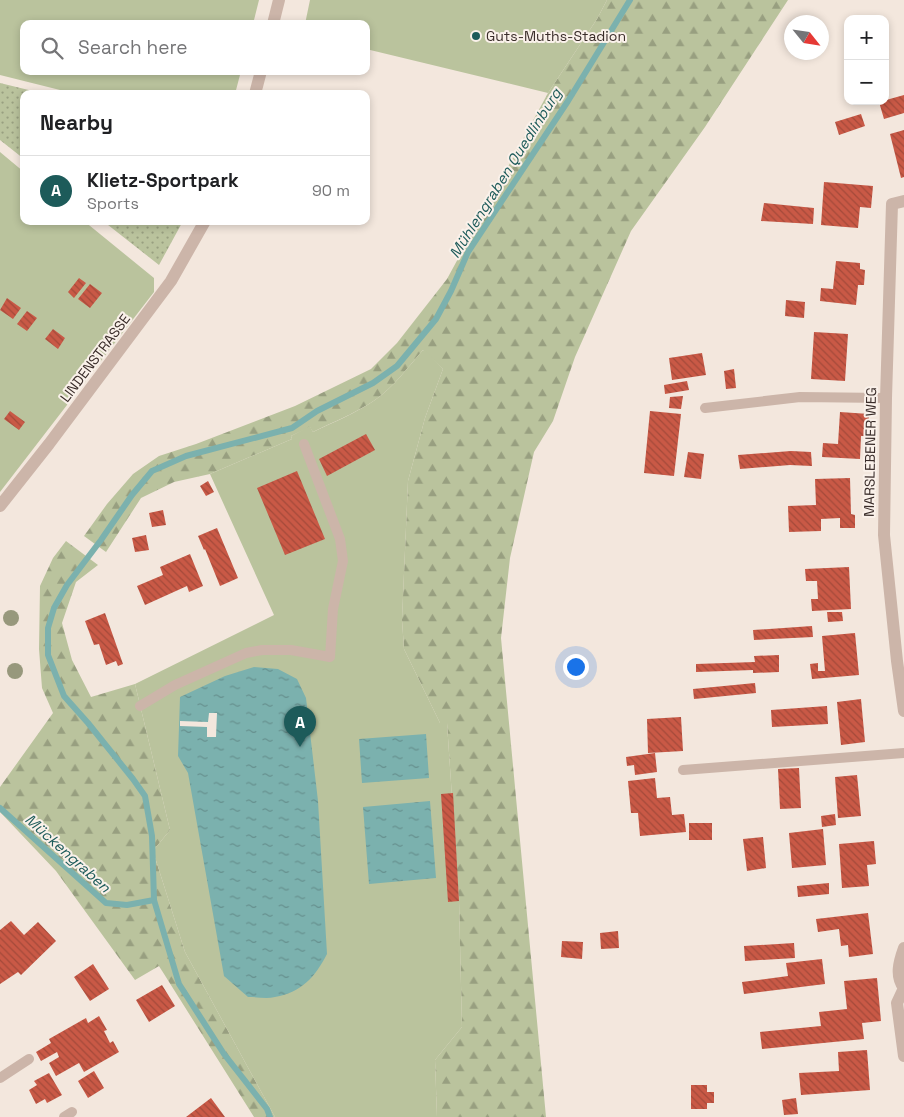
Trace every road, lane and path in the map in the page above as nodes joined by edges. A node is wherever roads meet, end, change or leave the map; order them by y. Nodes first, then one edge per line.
1 (280, 0) edge
2 (274, 20) edge
3 (260, 75) edge
4 (256, 90) edge
5 (904, 201) edge
6 (203, 225) edge
7 (886, 398) junction
8 (705, 408) dead end
9 (304, 444) dead end
10 (0, 506) edge
11 (140, 706) dead end
12 (904, 712) edge
13 (904, 753) edge
14 (683, 770) dead end
15 (904, 948) edge
16 (904, 988) edge
17 (904, 1056) edge
18 (29, 1059) dead end
19 (0, 1078) edge

1 - 2 street
3 - 4 street
5 - 7 street, MARSLEBENER WEG
6 - 10 street, LINDENSTRASSE
7 - 8 lane
7 - 12 street, MARSLEBENER WEG
9 - 11 lane
13 - 14 lane
15 - 16 street
16 - 17 street
18 - 19 lane

